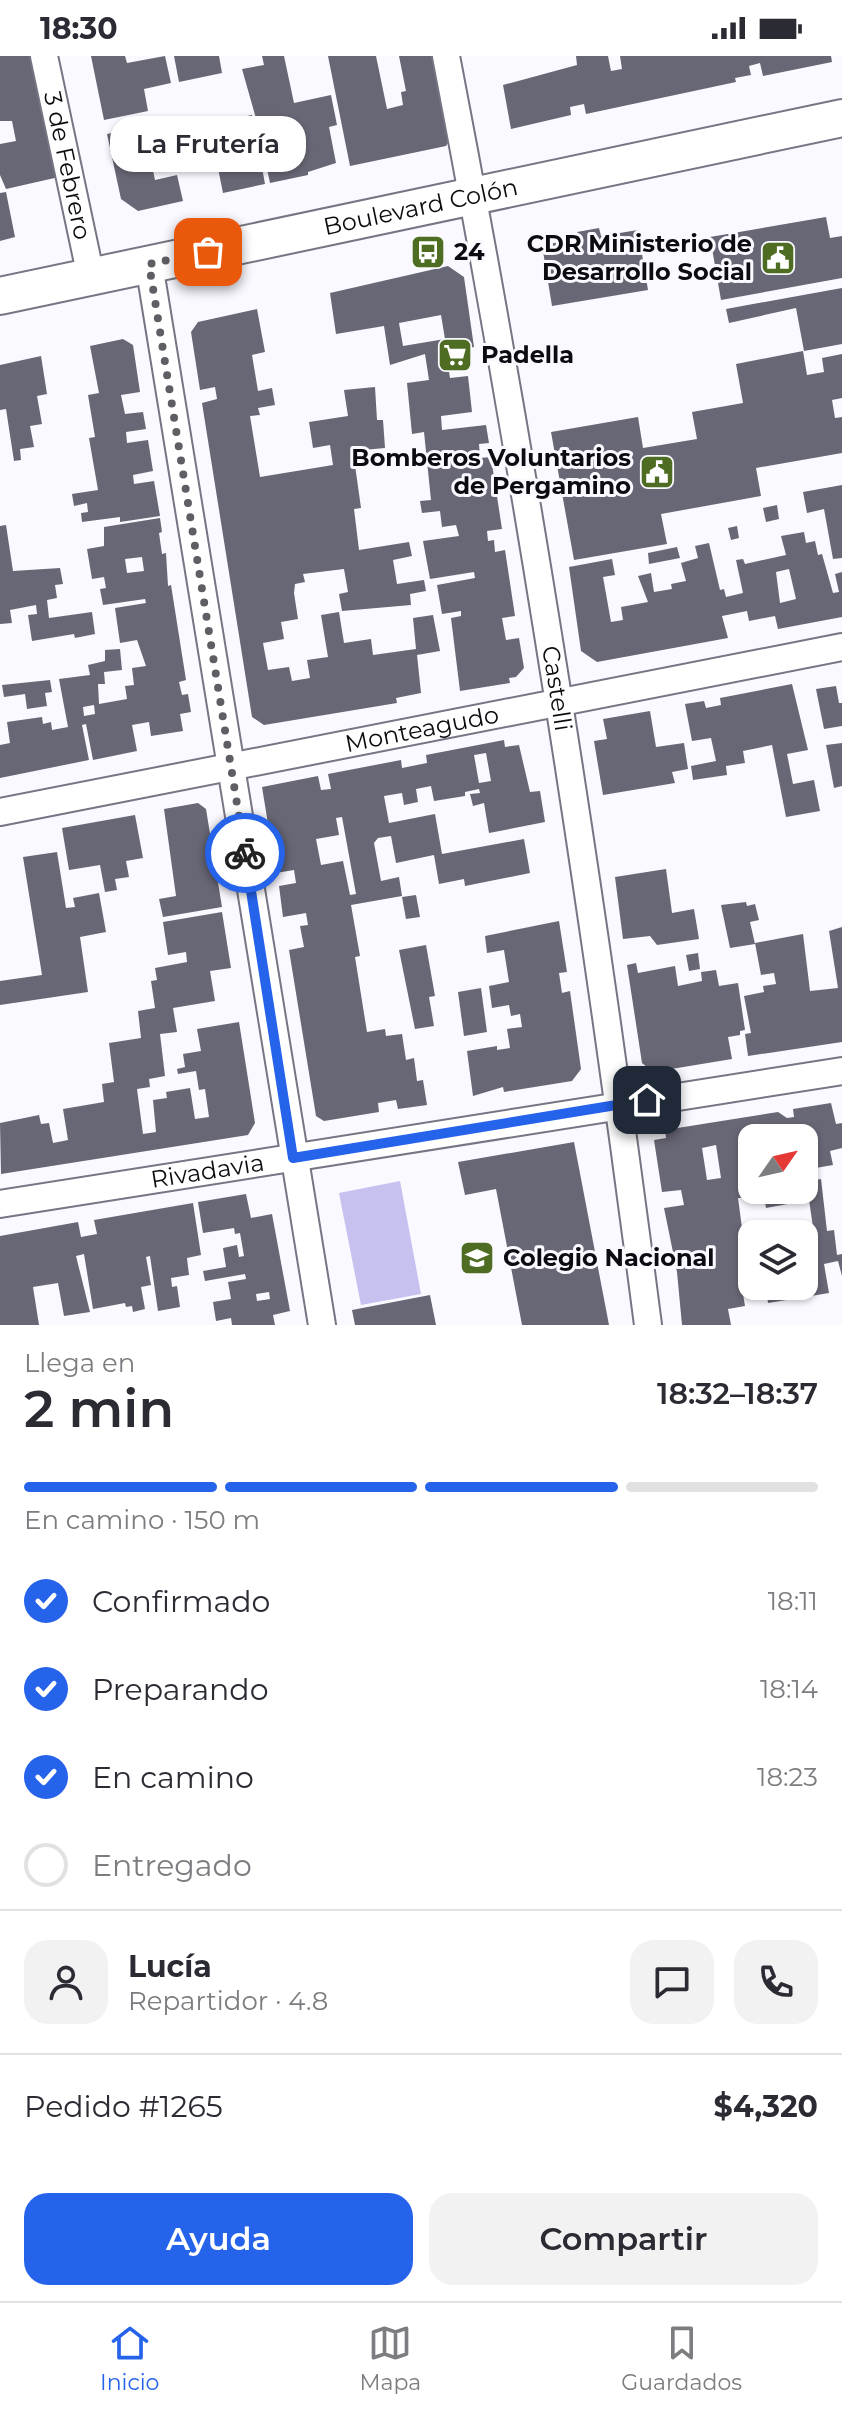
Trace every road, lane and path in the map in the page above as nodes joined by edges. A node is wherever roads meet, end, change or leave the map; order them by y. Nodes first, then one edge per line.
1 (44, 56) edge
2 (446, 56) edge
3 (842, 118) edge
4 (473, 196) junction
5 (149, 264) junction
6 (91, 277) junction
7 (0, 296) edge
8 (842, 647) edge
9 (557, 701) junction
10 (231, 767) junction
11 (0, 812) edge
12 (842, 1071) edge
13 (619, 1105) junction
14 (293, 1158) junction
15 (0, 1204) edge
16 (322, 1325) edge
17 (648, 1325) edge

1 - 6 street, 3 de Febrero
2 - 4 street, Castelli
3 - 4 main road, Boulevard Colón
4 - 5 main road, Boulevard Colón
4 - 9 street, Castelli
5 - 6 main road, Boulevard Colón
5 - 10 street
6 - 7 main road, Boulevard Colón
8 - 9 street, Monteagudo
9 - 10 street, Monteagudo
9 - 13 street, Castelli
10 - 11 street, Monteagudo
10 - 14 street
12 - 13 street, Rivadavia
13 - 14 street, Rivadavia
13 - 17 street, Castelli
14 - 15 street, Rivadavia
14 - 16 street

